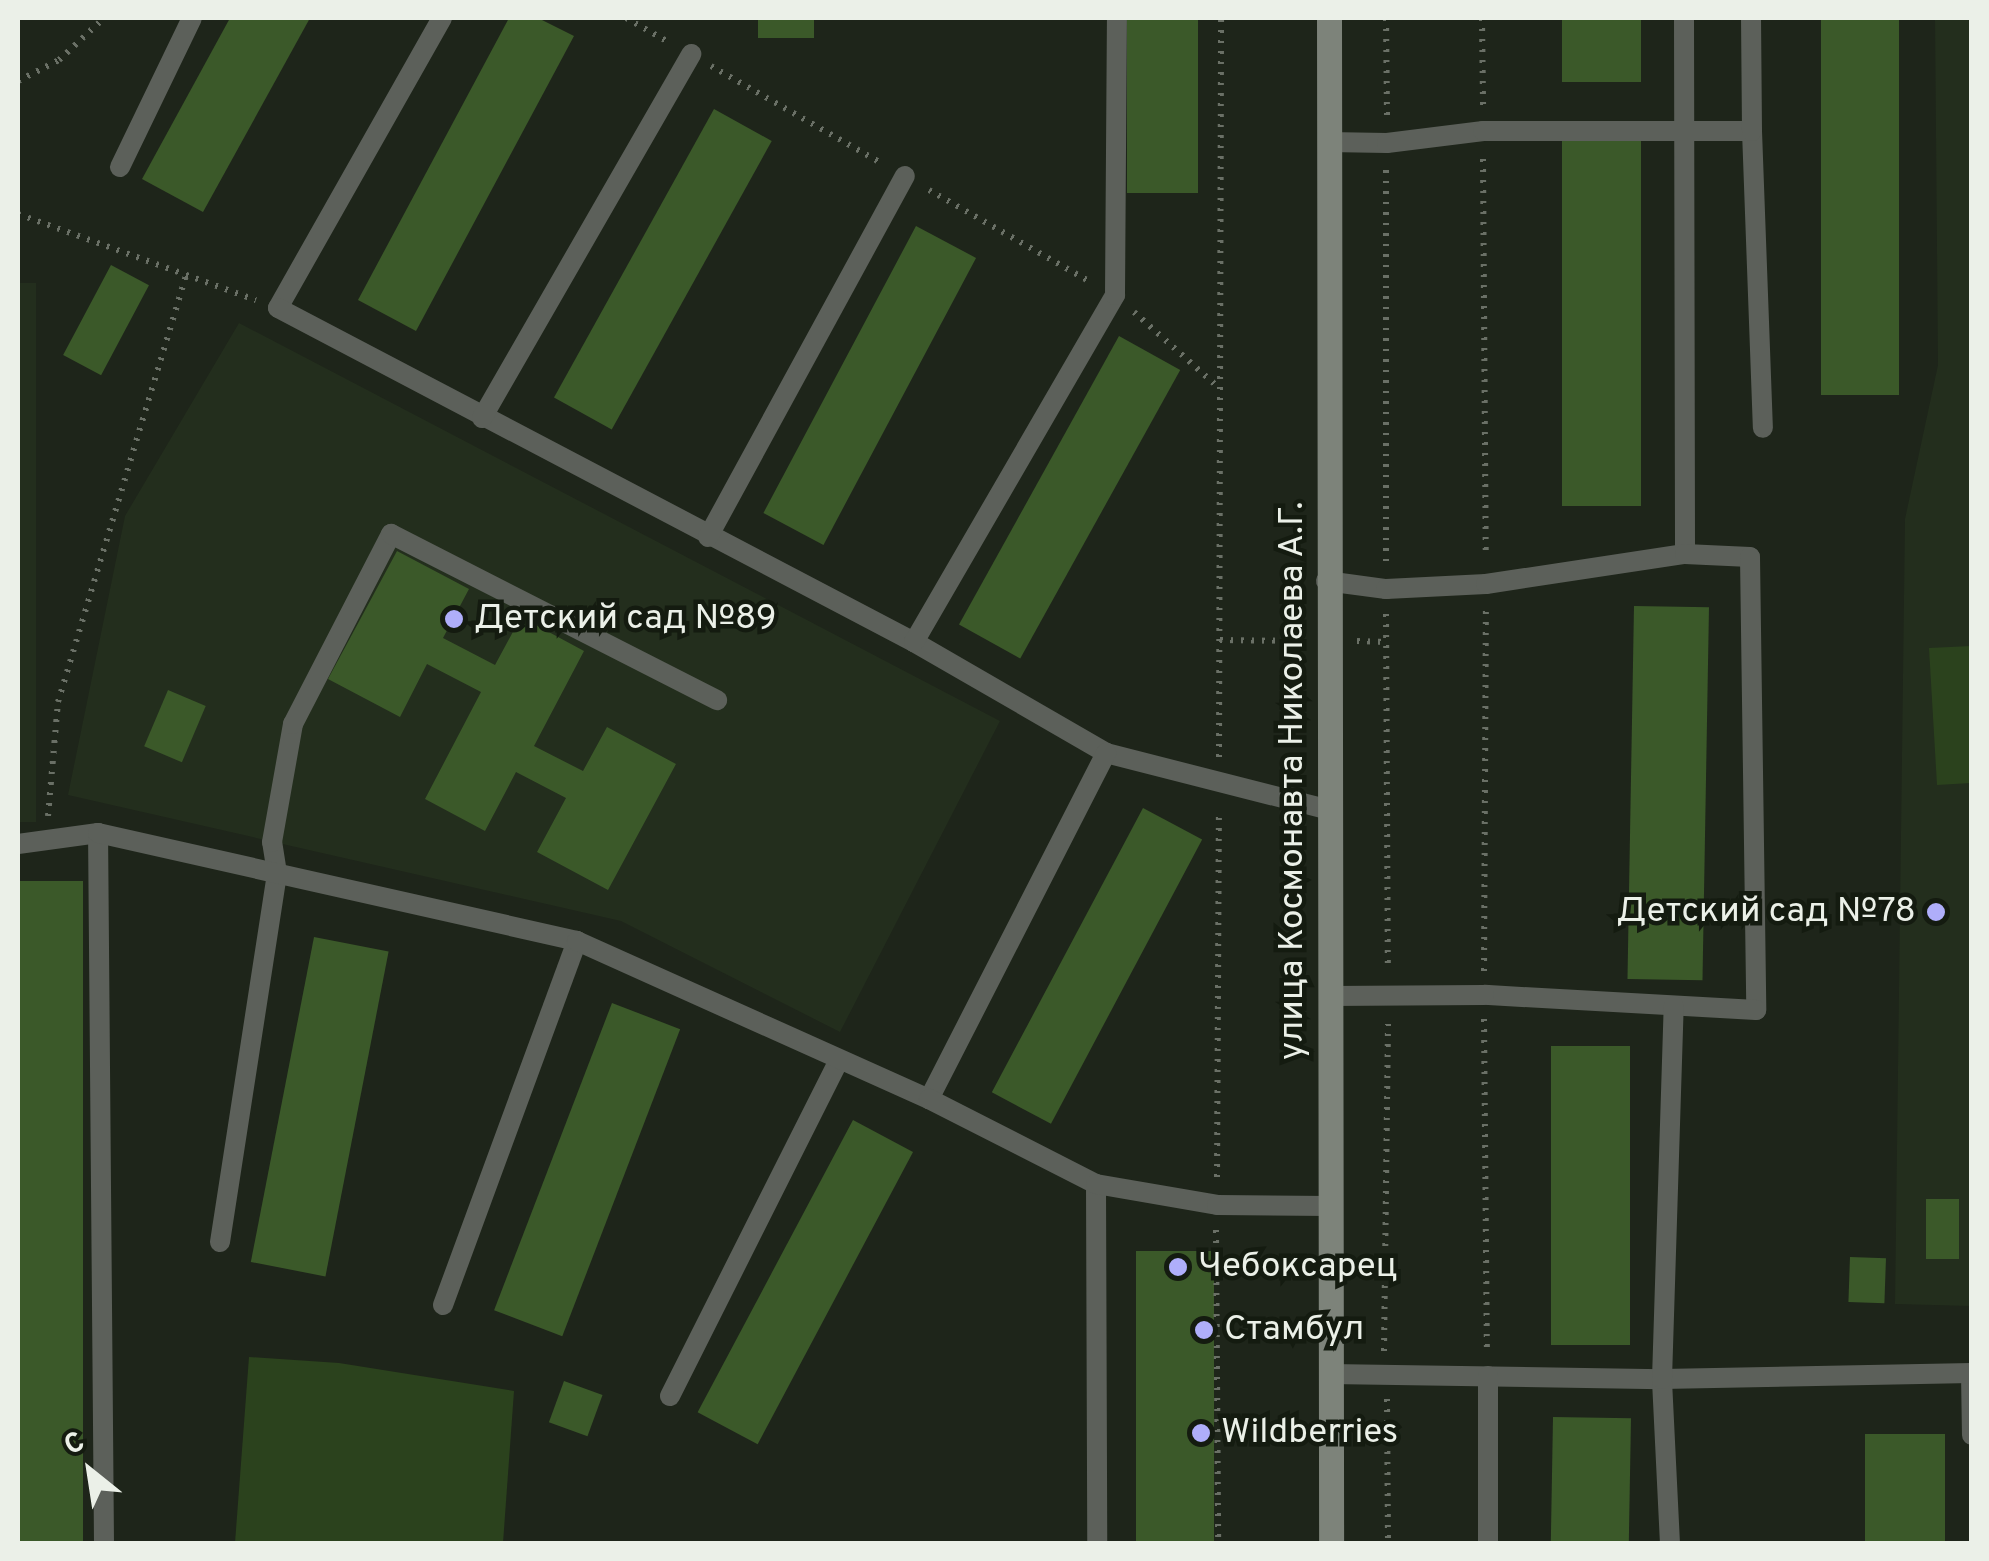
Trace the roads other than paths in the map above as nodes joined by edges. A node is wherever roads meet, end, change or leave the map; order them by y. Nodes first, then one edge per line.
1 (442, 18) edge
2 (1118, 18) edge
3 (1329, 18) edge
4 (1684, 18) edge
5 (1751, 18) edge
6 (189, 19) edge
7 (691, 54) dead end
8 (1684, 130) junction
9 (1752, 131) junction
10 (1328, 142) junction
11 (120, 167) dead end
12 (905, 176) dead end
13 (482, 418) junction
14 (1763, 428) dead end
15 (708, 537) junction
16 (1684, 554) junction
17 (1326, 582) junction
18 (914, 642) junction
19 (717, 700) dead end
20 (1106, 753) junction
21 (1329, 810) junction
22 (98, 833) junction
23 (18, 844) edge
24 (277, 873) junction
25 (577, 941) junction
26 (1330, 996) junction
27 (1674, 1006) junction
28 (838, 1062) junction
29 (929, 1099) junction
30 (1096, 1184) junction
31 (1330, 1206) junction
32 (220, 1242) dead end
33 (443, 1305) dead end
34 (1971, 1372) edge
35 (1330, 1374) junction
36 (1488, 1376) junction
37 (1662, 1379) junction
38 (670, 1396) dead end
39 (1972, 1435) edge
40 (104, 1544) edge
41 (1097, 1544) edge
42 (1331, 1544) edge
43 (1488, 1544) edge
44 (1670, 1544) edge

1 - 13 lane
2 - 18 lane
3 - 10 street, улица Космонавта Николаева А.Г.
4 - 8 lane
5 - 9 lane
6 - 11 lane
7 - 13 lane
8 - 9 lane
8 - 10 lane
8 - 16 lane
9 - 14 lane
10 - 17 street, улица Космонавта Николаева А.Г.
12 - 15 lane
13 - 15 lane
15 - 18 lane
16 - 17 lane
16 - 27 lane
17 - 21 street, улица Космонавта Николаева А.Г.
18 - 20 lane
19 - 24 lane
20 - 21 lane
20 - 29 lane
21 - 26 street, улица Космонавта Николаева А.Г.
22 - 23 lane
22 - 24 lane
22 - 40 lane
24 - 25 lane
24 - 32 lane
25 - 28 lane
25 - 33 lane
26 - 27 lane
26 - 31 street, улица Космонавта Николаева А.Г.
27 - 37 lane
28 - 29 lane
28 - 38 lane
29 - 30 lane
30 - 31 lane
30 - 41 lane
31 - 35 street, улица Космонавта Николаева А.Г.
34 - 37 lane
34 - 39 lane
35 - 36 lane
35 - 42 street, улица Космонавта Николаева А.Г.
36 - 37 lane
36 - 43 lane
37 - 44 lane

